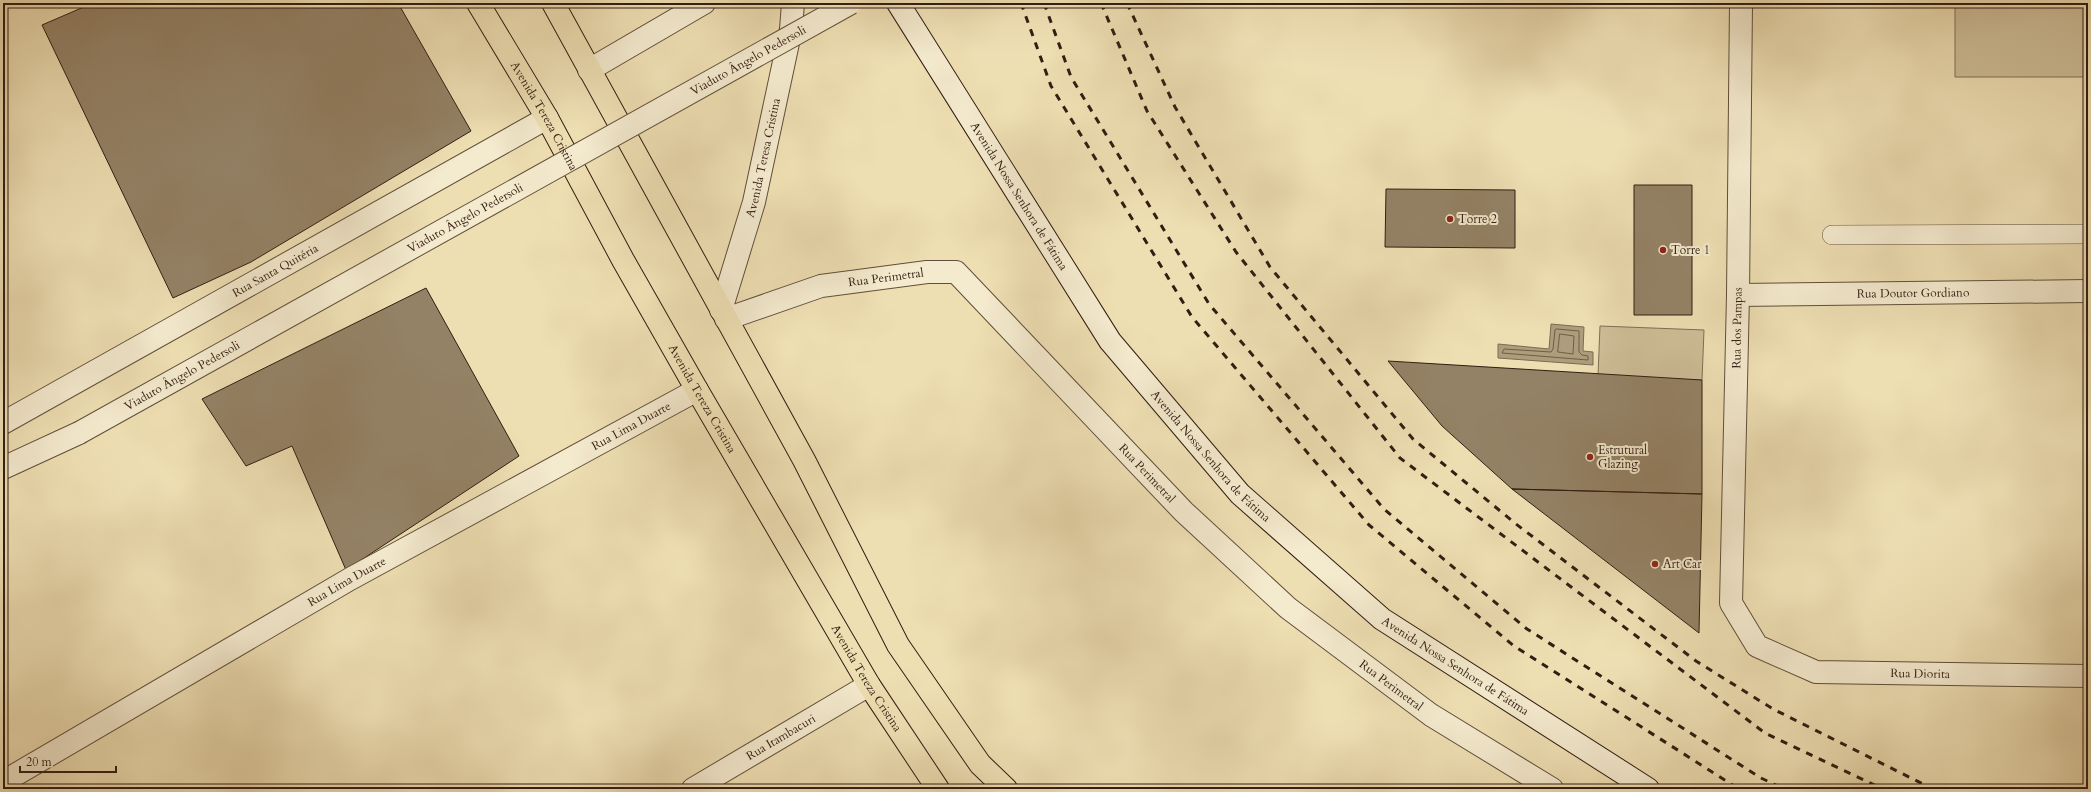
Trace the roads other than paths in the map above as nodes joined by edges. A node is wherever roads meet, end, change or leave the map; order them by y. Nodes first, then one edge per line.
1 (478, 3) edge
2 (553, 3) edge
3 (704, 3) edge
4 (793, 3) edge
5 (851, 3) edge
6 (898, 3) edge
7 (1742, 3) edge
8 (589, 70) junction
9 (547, 118) junction
10 (2088, 234) edge
11 (1832, 235) dead end
12 (2088, 291) edge
13 (1738, 295) junction
14 (723, 315) junction
15 (697, 390) junction
16 (3, 423) edge
17 (3, 468) edge
18 (1757, 646) joint
19 (2088, 676) edge
20 (869, 685) junction
21 (3, 782) edge
22 (693, 789) edge
23 (938, 789) edge
24 (1006, 789) edge
25 (1552, 789) edge
26 (1648, 789) edge

1 - 9 highway, Avenida Tereza Cristina
2 - 8 highway
3 - 8 street
4 - 14 street, Avenida Teresa Cristina
5 - 17 street, Viaduto Ângelo Pedersoli, bridge
6 - 26 street, Avenida Nossa Senhora de Fátima
7 - 13 street, Rua dos Pampas
8 - 14 highway
9 - 15 highway, Avenida Tereza Cristina
9 - 16 street, Rua Santa Quitéria
10 - 11 lane
12 - 13 street, Rua Doutor Gordiano
13 - 18 street, Rua dos Pampas
14 - 24 highway
14 - 25 street, Rua Perimetral
15 - 20 highway, Avenida Tereza Cristina
15 - 21 street, Rua Lima Duarte
18 - 19 street, Rua Diorita
20 - 22 street, Rua Itambacuri
20 - 23 highway, Avenida Tereza Cristina

